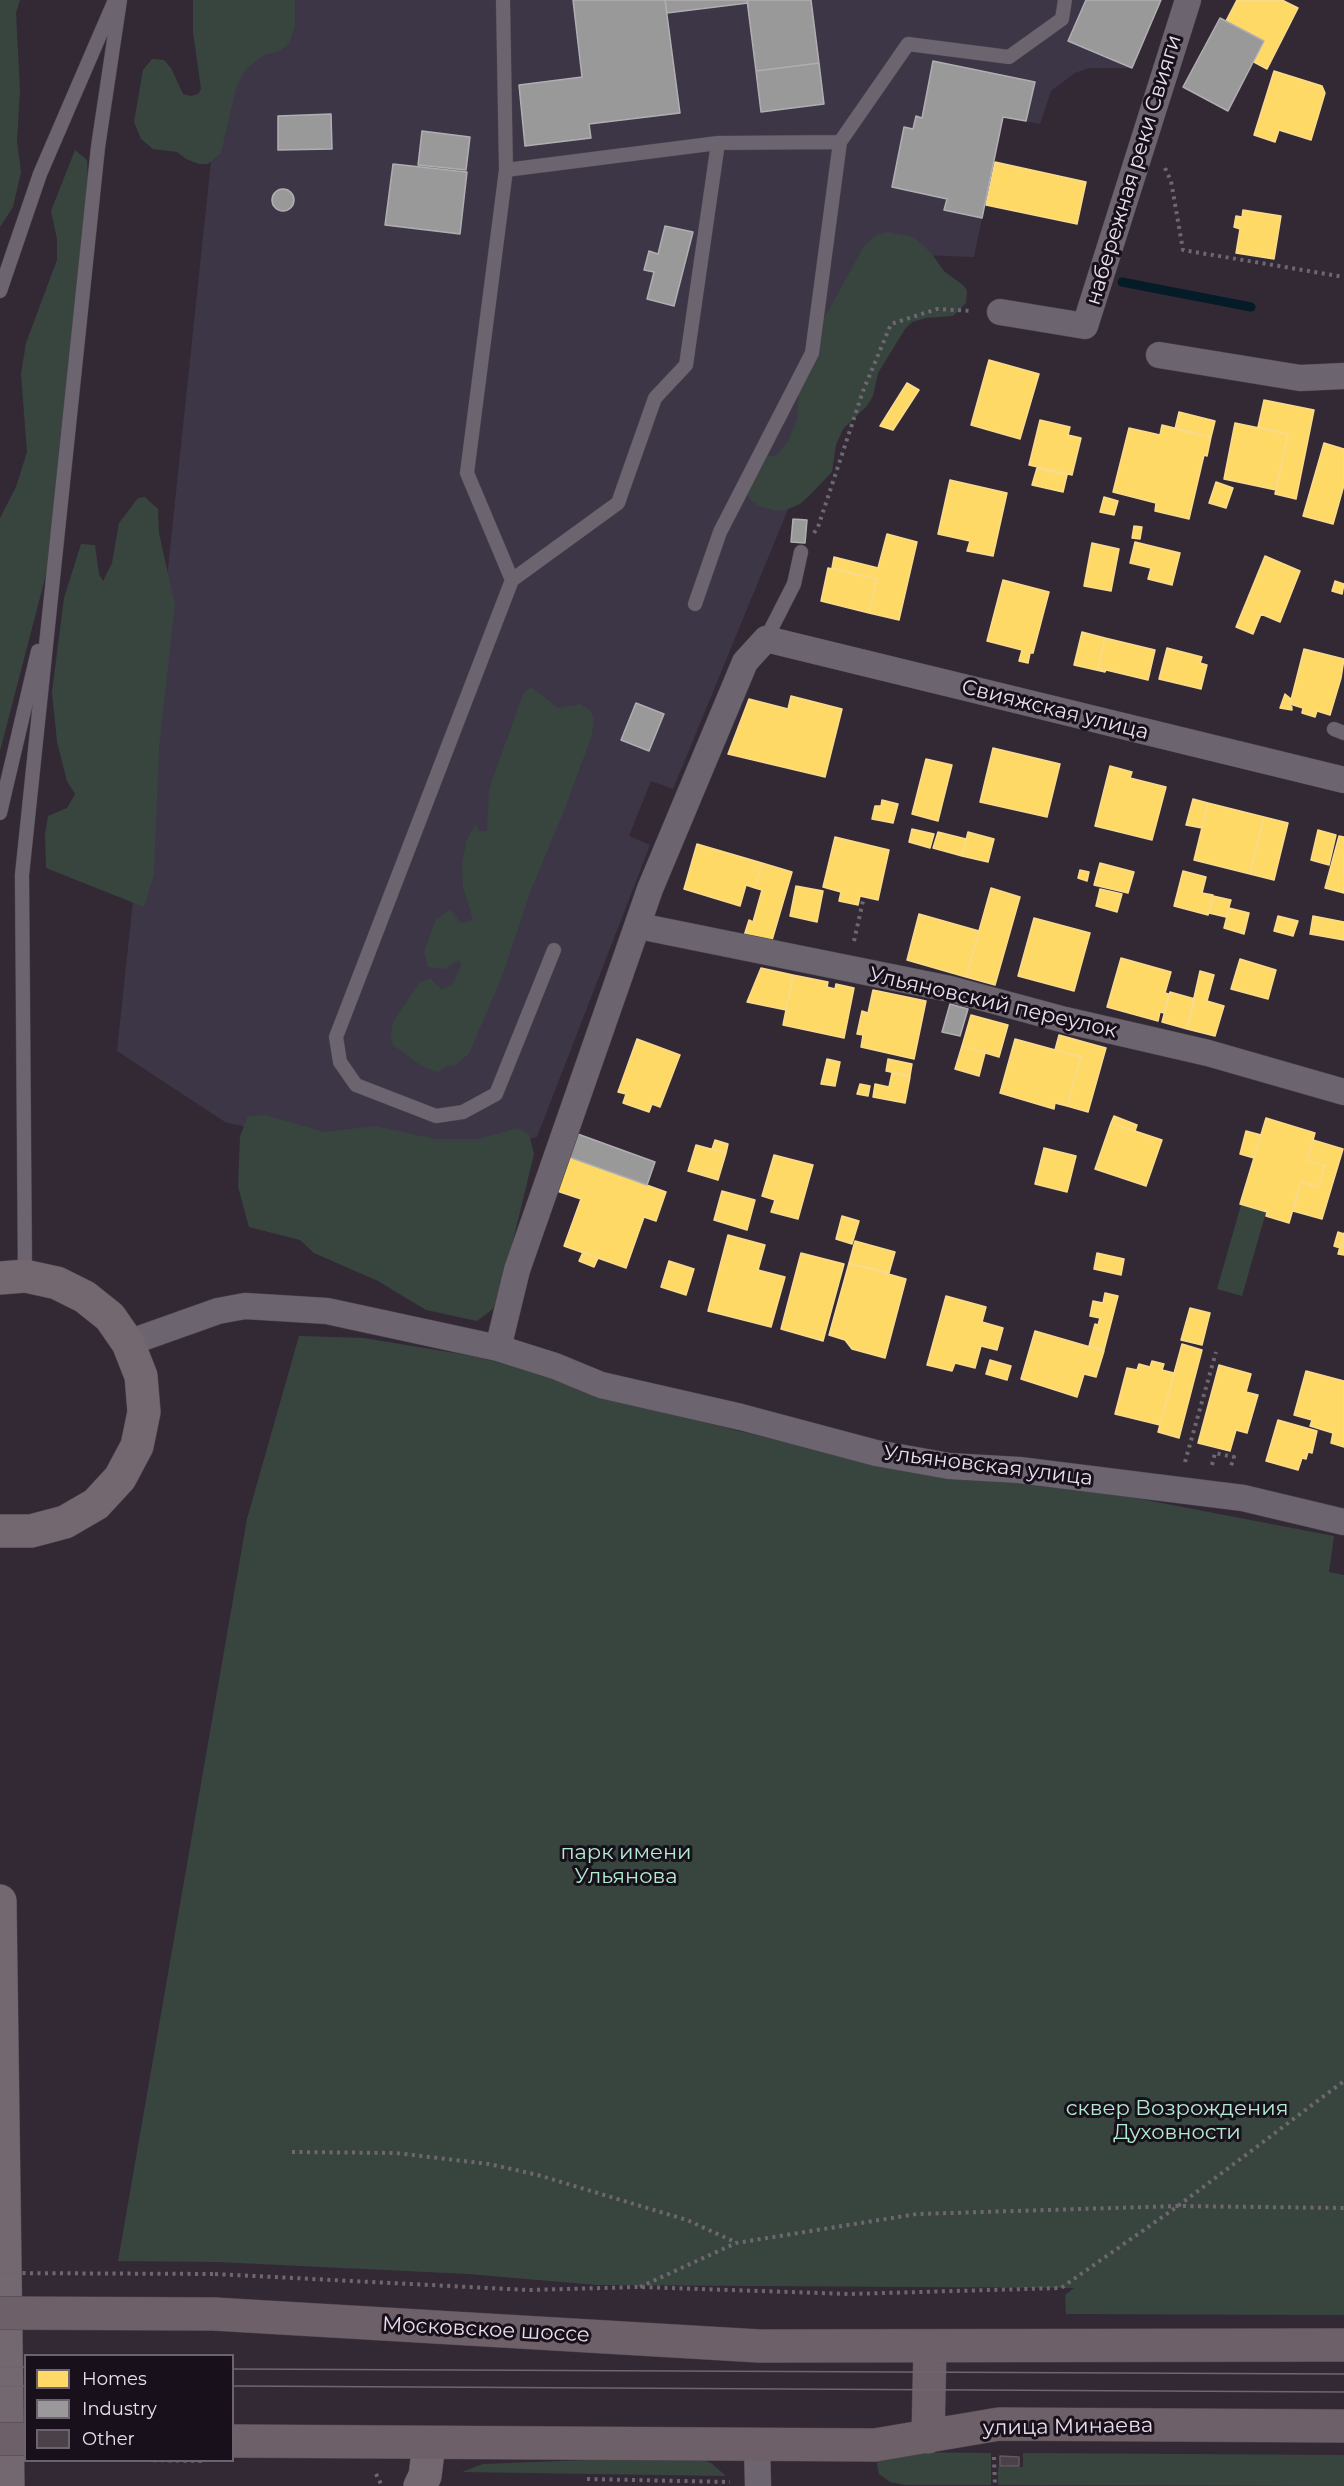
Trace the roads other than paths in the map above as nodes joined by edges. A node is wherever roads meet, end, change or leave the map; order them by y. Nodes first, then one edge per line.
1 (115, 0) edge
2 (120, 0) edge
3 (503, 0) edge
4 (1065, 0) edge
5 (1188, 0) edge
6 (840, 142) junction
7 (718, 143) junction
8 (506, 170) junction
9 (0, 291) edge
10 (1000, 312) road end
11 (1160, 355) dead end
12 (1344, 376) edge
13 (801, 552) road end
14 (512, 580) junction
15 (51, 596) junction
16 (695, 604) dead end
17 (766, 639) junction
18 (1344, 780) edge
19 (0, 813) edge
20 (639, 927) junction
21 (555, 950) dead end
22 (1344, 1092) edge
23 (13, 1277) edge
24 (129, 1343) junction
25 (498, 1348) junction
26 (1344, 1522) edge
27 (0, 1531) edge
28 (0, 1901) edge
29 (0, 2313) edge
30 (1344, 2345) edge
31 (930, 2346) junction
32 (1344, 2426) edge
33 (928, 2437) junction
34 (0, 2439) edge
35 (24, 2439) edge
36 (234, 2441) edge
37 (429, 2444) junction
38 (757, 2447) junction
39 (8, 2486) edge
40 (420, 2486) edge
41 (758, 2486) edge

1 - 9 lane
2 - 15 lane
3 - 8 lane
4 - 6 lane
5 - 10 street, набережная реки Свияги
6 - 7 lane
6 - 16 lane
7 - 8 lane
7 - 14 lane
8 - 14 lane
11 - 12 street
13 - 17 lane
14 - 21 lane
15 - 19 lane
15 - 23 lane
17 - 18 street, Свияжская улица
17 - 20 street
20 - 22 street, Ульяновский переулок
20 - 25 street
23 - 24 street
24 - 25 street, Ульяновская улица
24 - 27 street
25 - 26 street, Ульяновская улица
28 - 39 street
29 - 31 main road, Московское шоссе, bridge
30 - 31 main road
31 - 33 main road
32 - 33 main road, улица Минаева
33 - 38 main road, улица Минаева
34 - 35 main road, bridge
36 - 37 main road
37 - 38 main road
37 - 40 street
38 - 41 street

